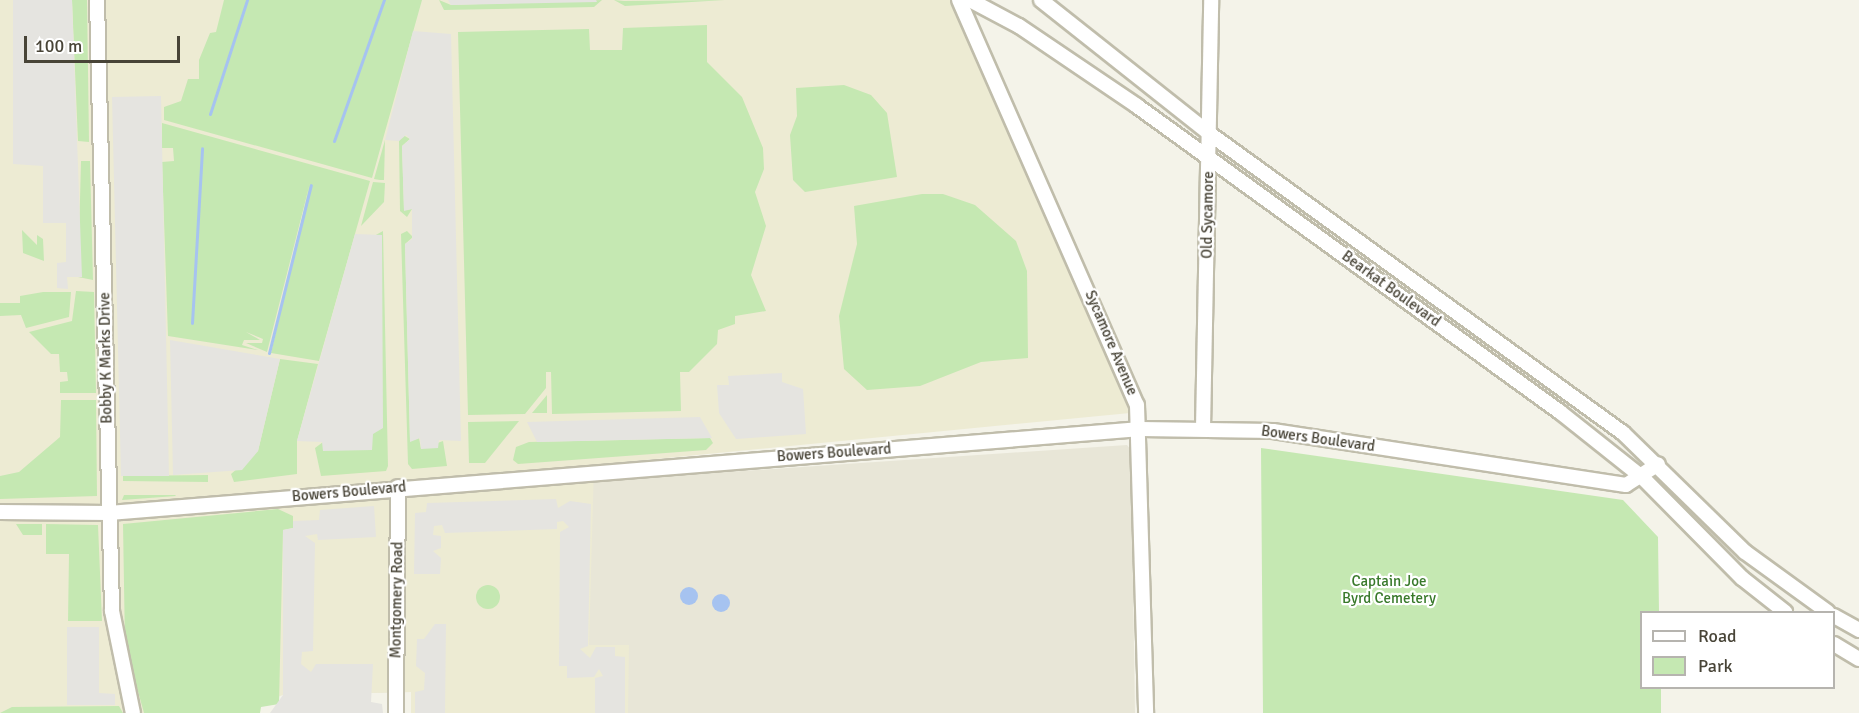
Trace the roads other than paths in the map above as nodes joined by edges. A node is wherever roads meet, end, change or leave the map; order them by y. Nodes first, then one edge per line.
1 (97, 0) edge
2 (959, 0) edge
3 (970, 0) edge
4 (1041, 0) edge
5 (1211, 0) edge
6 (1209, 134) junction
7 (1209, 157) junction
8 (1141, 429) junction
9 (1203, 429) junction
10 (1658, 464) junction
11 (1643, 478) junction
12 (398, 487) junction
13 (0, 512) edge
14 (109, 513) junction
15 (1784, 611) edge
16 (1827, 611) edge
17 (1835, 617) edge
18 (1859, 630) edge
19 (1835, 645) edge
20 (1846, 652) junction
21 (1859, 659) edge
22 (133, 713) edge
23 (396, 713) edge
24 (1146, 713) edge

1 - 14 street, Bobby K Marks Drive
2 - 8 street, Sycamore Avenue
3 - 7 street, Bearkat Boulevard
4 - 6 street, Bearkat Boulevard
5 - 6 street, Old Sycamore
6 - 7 street, Old Sycamore
6 - 10 street, Bearkat Boulevard
7 - 9 street, Old Sycamore
7 - 11 street, Bearkat Boulevard
8 - 9 street, Bowers Boulevard
8 - 12 street, Bowers Boulevard
8 - 24 street, Sycamore Avenue
9 - 11 street, Bowers Boulevard
10 - 11 street
10 - 16 street, Bearkat Boulevard
11 - 15 street, Bearkat Boulevard
12 - 14 street, Bowers Boulevard
12 - 23 street, Montgomery Road
13 - 14 street, Bowers Boulevard
14 - 22 street, Bobby K Marks Drive
17 - 18 street
18 - 20 street
19 - 20 street
20 - 21 street

